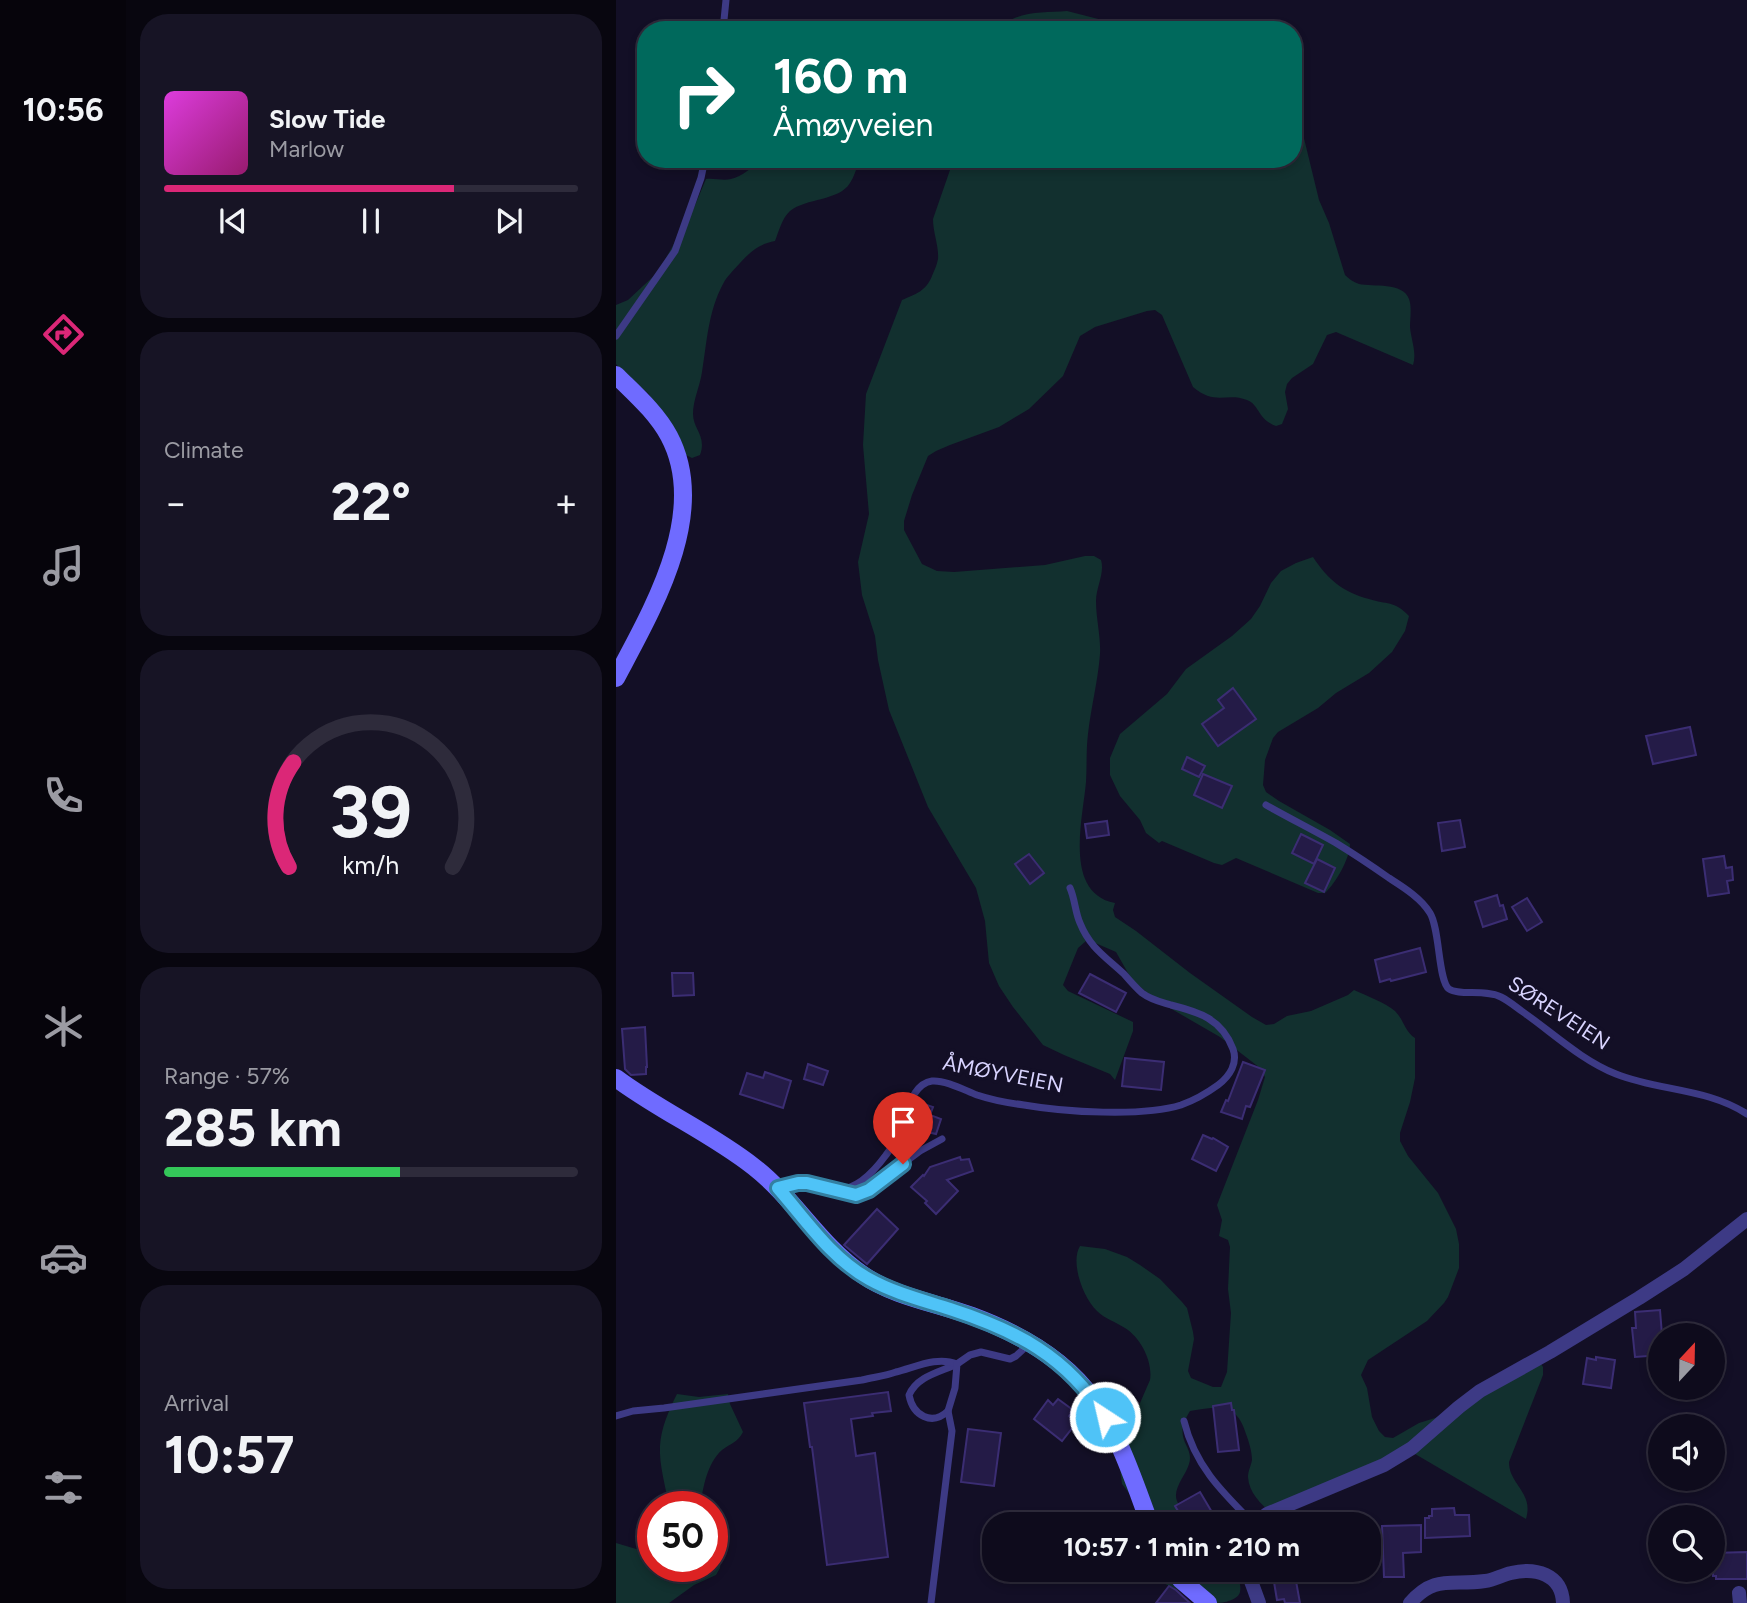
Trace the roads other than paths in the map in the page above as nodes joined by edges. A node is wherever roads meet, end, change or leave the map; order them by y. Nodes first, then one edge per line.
1 (726, 0) edge
2 (724, 21) edge
3 (703, 168) edge
4 (616, 336) edge
5 (616, 375) edge
6 (616, 678) edge
7 (1266, 805) dead end
8 (1070, 888) dead end
9 (616, 1078) edge
10 (1747, 1114) edge
11 (942, 1139) dead end
12 (778, 1188) junction
13 (837, 1189) junction
14 (1747, 1219) edge
15 (1030, 1342) junction
16 (957, 1364) junction
17 (948, 1411) junction
18 (616, 1416) edge
19 (1184, 1421) dead end
20 (1145, 1512) edge
21 (1242, 1512) edge
22 (1272, 1512) edge
23 (1183, 1582) edge
24 (1251, 1582) edge
25 (931, 1603) edge
26 (1208, 1603) edge
27 (1259, 1603) edge
28 (1410, 1603) edge
29 (1563, 1603) edge

1 - 2 lane
3 - 4 lane
5 - 6 main road
7 - 10 lane, SØREVEIEN
8 - 13 lane, ÅMØYVEIEN
9 - 12 main road
11 - 13 lane
12 - 13 lane
12 - 15 main road
14 - 22 street
15 - 16 lane
15 - 20 main road
16 - 17 lane
16 - 17 lane
16 - 18 lane
17 - 25 lane
19 - 21 lane
23 - 26 main road
24 - 27 street
28 - 29 street

